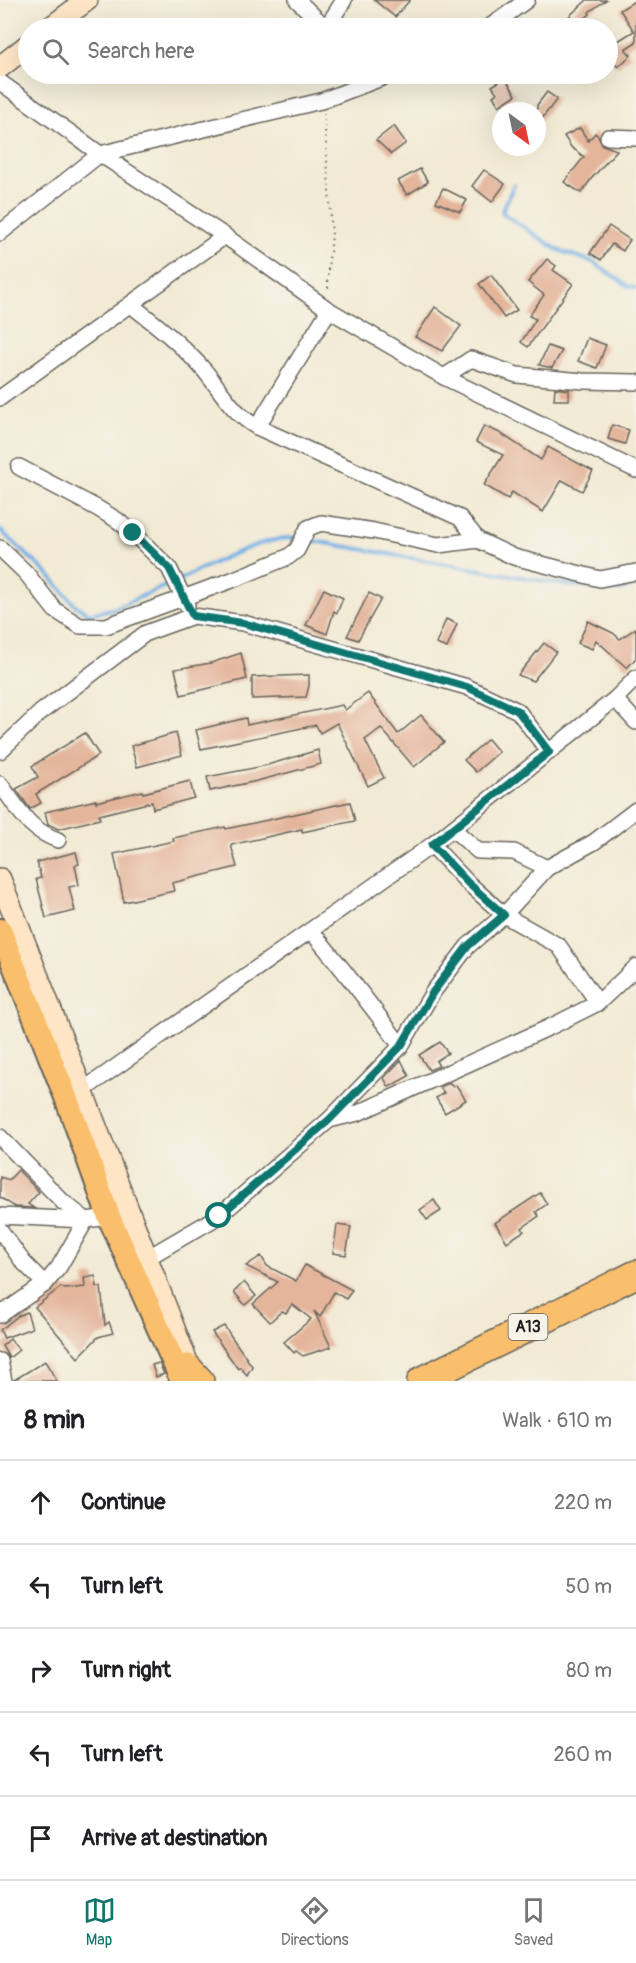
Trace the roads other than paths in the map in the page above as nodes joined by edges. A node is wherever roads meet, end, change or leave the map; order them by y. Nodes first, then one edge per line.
1 (87, 0) edge
2 (297, 0) edge
3 (344, 0) edge
4 (527, 0) edge
5 (63, 18) edge
6 (316, 18) edge
7 (332, 18) edge
8 (502, 18) edge
9 (18, 53) edge
10 (0, 68) edge
11 (0, 82) edge
12 (353, 84) edge
13 (608, 137) dead end
14 (636, 138) edge
15 (100, 154) junction
16 (0, 232) edge
17 (225, 236) junction
18 (131, 304) junction
19 (329, 310) junction
20 (444, 377) junction
21 (636, 382) edge
22 (0, 398) edge
23 (256, 427) junction
24 (19, 467) dead end
25 (636, 470) edge
26 (478, 540) junction
27 (0, 548) edge
28 (636, 572) edge
29 (182, 593) junction
30 (193, 616) junction
31 (636, 678) edge
32 (615, 699) junction
33 (636, 722) edge
34 (0, 751) edge
35 (549, 752) junction
36 (0, 784) edge
37 (636, 810) edge
38 (453, 829) junction
39 (58, 840) dead end
40 (432, 845) junction
41 (548, 868) junction
42 (0, 879) edge
43 (504, 915) junction
44 (311, 931) junction
45 (2, 945) edge
46 (636, 968) edge
47 (598, 1003) junction
48 (401, 1046) junction
49 (74, 1096) junction
50 (329, 1120) junction
51 (0, 1137) edge
52 (0, 1216) edge
53 (109, 1217) junction
54 (86, 1220) junction
55 (0, 1230) edge
56 (147, 1258) junction
57 (636, 1274) edge
58 (45, 1284) junction
59 (0, 1315) edge
60 (0, 1361) edge
61 (187, 1378) edge
62 (4, 1381) edge
63 (421, 1381) edge

1 - 5 main road
2 - 6 street
3 - 7 street
4 - 8 street
9 - 10 main road
11 - 15 street
12 - 15 street
13 - 14 street
15 - 16 street
15 - 17 street
17 - 18 street
17 - 19 street
18 - 22 street
18 - 23 street
19 - 20 street
19 - 23 street
20 - 21 street
20 - 25 street
23 - 26 street
24 - 29 street
26 - 28 street
26 - 29 street
27 - 29 street
29 - 30 street
30 - 34 street
30 - 35 street
31 - 32 street
32 - 33 street
32 - 35 street
35 - 38 street
36 - 39 street
37 - 41 street
38 - 40 street
38 - 41 street
40 - 43 street
40 - 44 street
41 - 43 street
42 - 49 main road
43 - 47 street
43 - 48 street
44 - 48 street
44 - 49 street
45 - 49 main road
46 - 47 street
47 - 50 street
48 - 50 street
49 - 53 main road
49 - 56 main road
50 - 56 street
51 - 54 street
52 - 54 street
53 - 54 street
53 - 61 main road
54 - 58 street
55 - 58 street
56 - 61 main road
57 - 63 highway, A13
58 - 59 street
60 - 62 street

